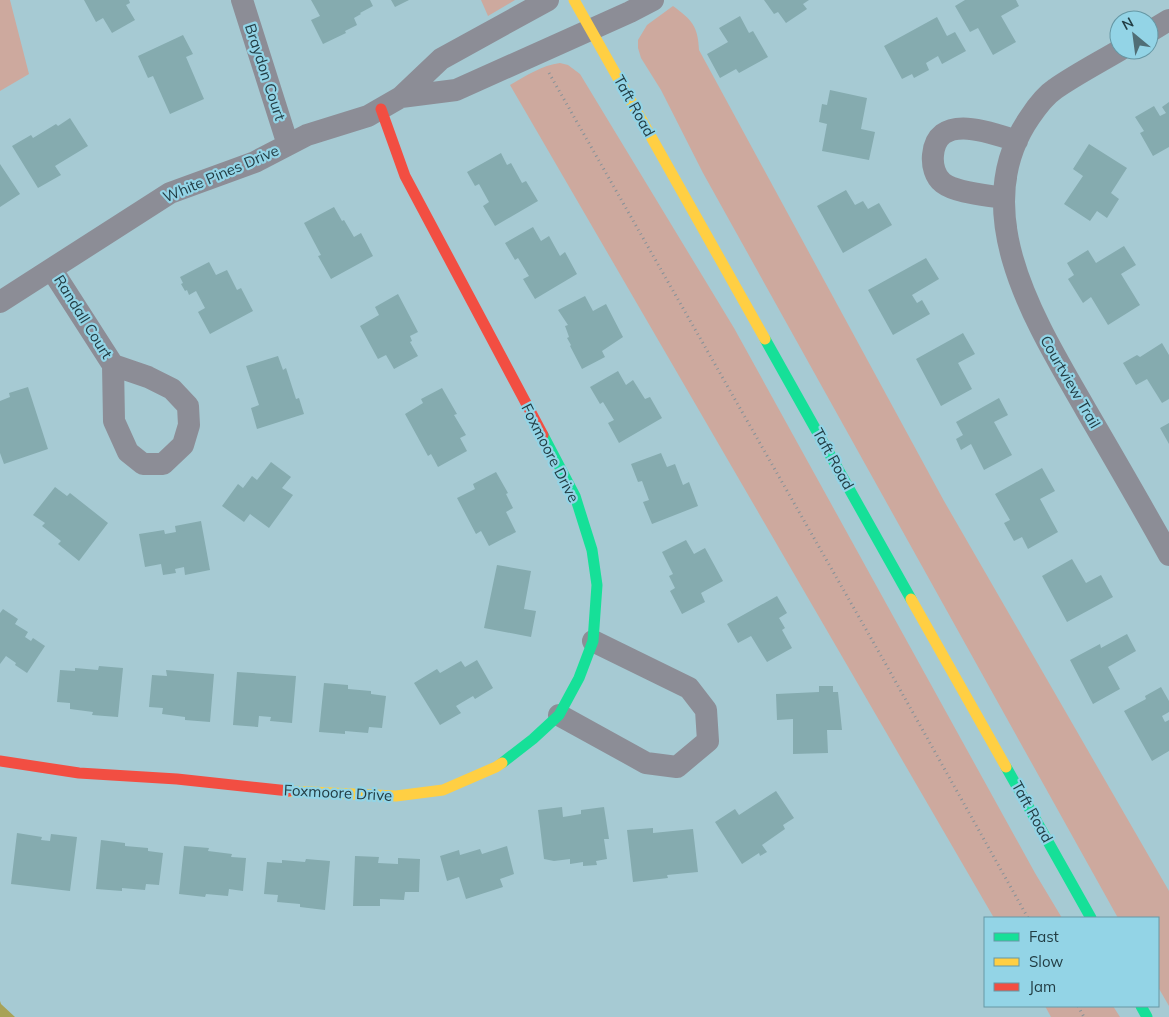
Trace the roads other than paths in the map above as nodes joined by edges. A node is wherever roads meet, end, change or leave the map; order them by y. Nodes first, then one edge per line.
1 (242, 0) edge
2 (548, 0) edge
3 (574, 0) edge
4 (653, 0) edge
5 (591, 29) junction
6 (1109, 57) edge
7 (401, 97) junction
8 (381, 108) junction
9 (1017, 141) junction
10 (288, 145) junction
11 (1003, 198) junction
12 (52, 270) junction
13 (0, 302) edge
14 (113, 365) junction
15 (1169, 555) edge
16 (593, 641) junction
17 (559, 715) junction
18 (0, 761) edge
19 (1090, 917) edge

1 - 10 street, Braydon Court
2 - 7 street, White Pines Drive
3 - 5 street, Taft Road
4 - 5 street, White Pines Drive
5 - 7 street, White Pines Drive
5 - 19 street, Taft Road
6 - 9 street, Courtview Trail
7 - 8 street, White Pines Drive
8 - 10 street, White Pines Drive
8 - 16 street, Foxmoore Drive
9 - 11 street, Courtview Trail
9 - 11 street
10 - 12 street, White Pines Drive
11 - 15 street, Courtview Trail
12 - 13 street, White Pines Drive
12 - 14 street, Randall Court
14 - 14 street, Randall Court
16 - 17 street, Foxmoore Drive
16 - 17 street
17 - 18 street, Foxmoore Drive

